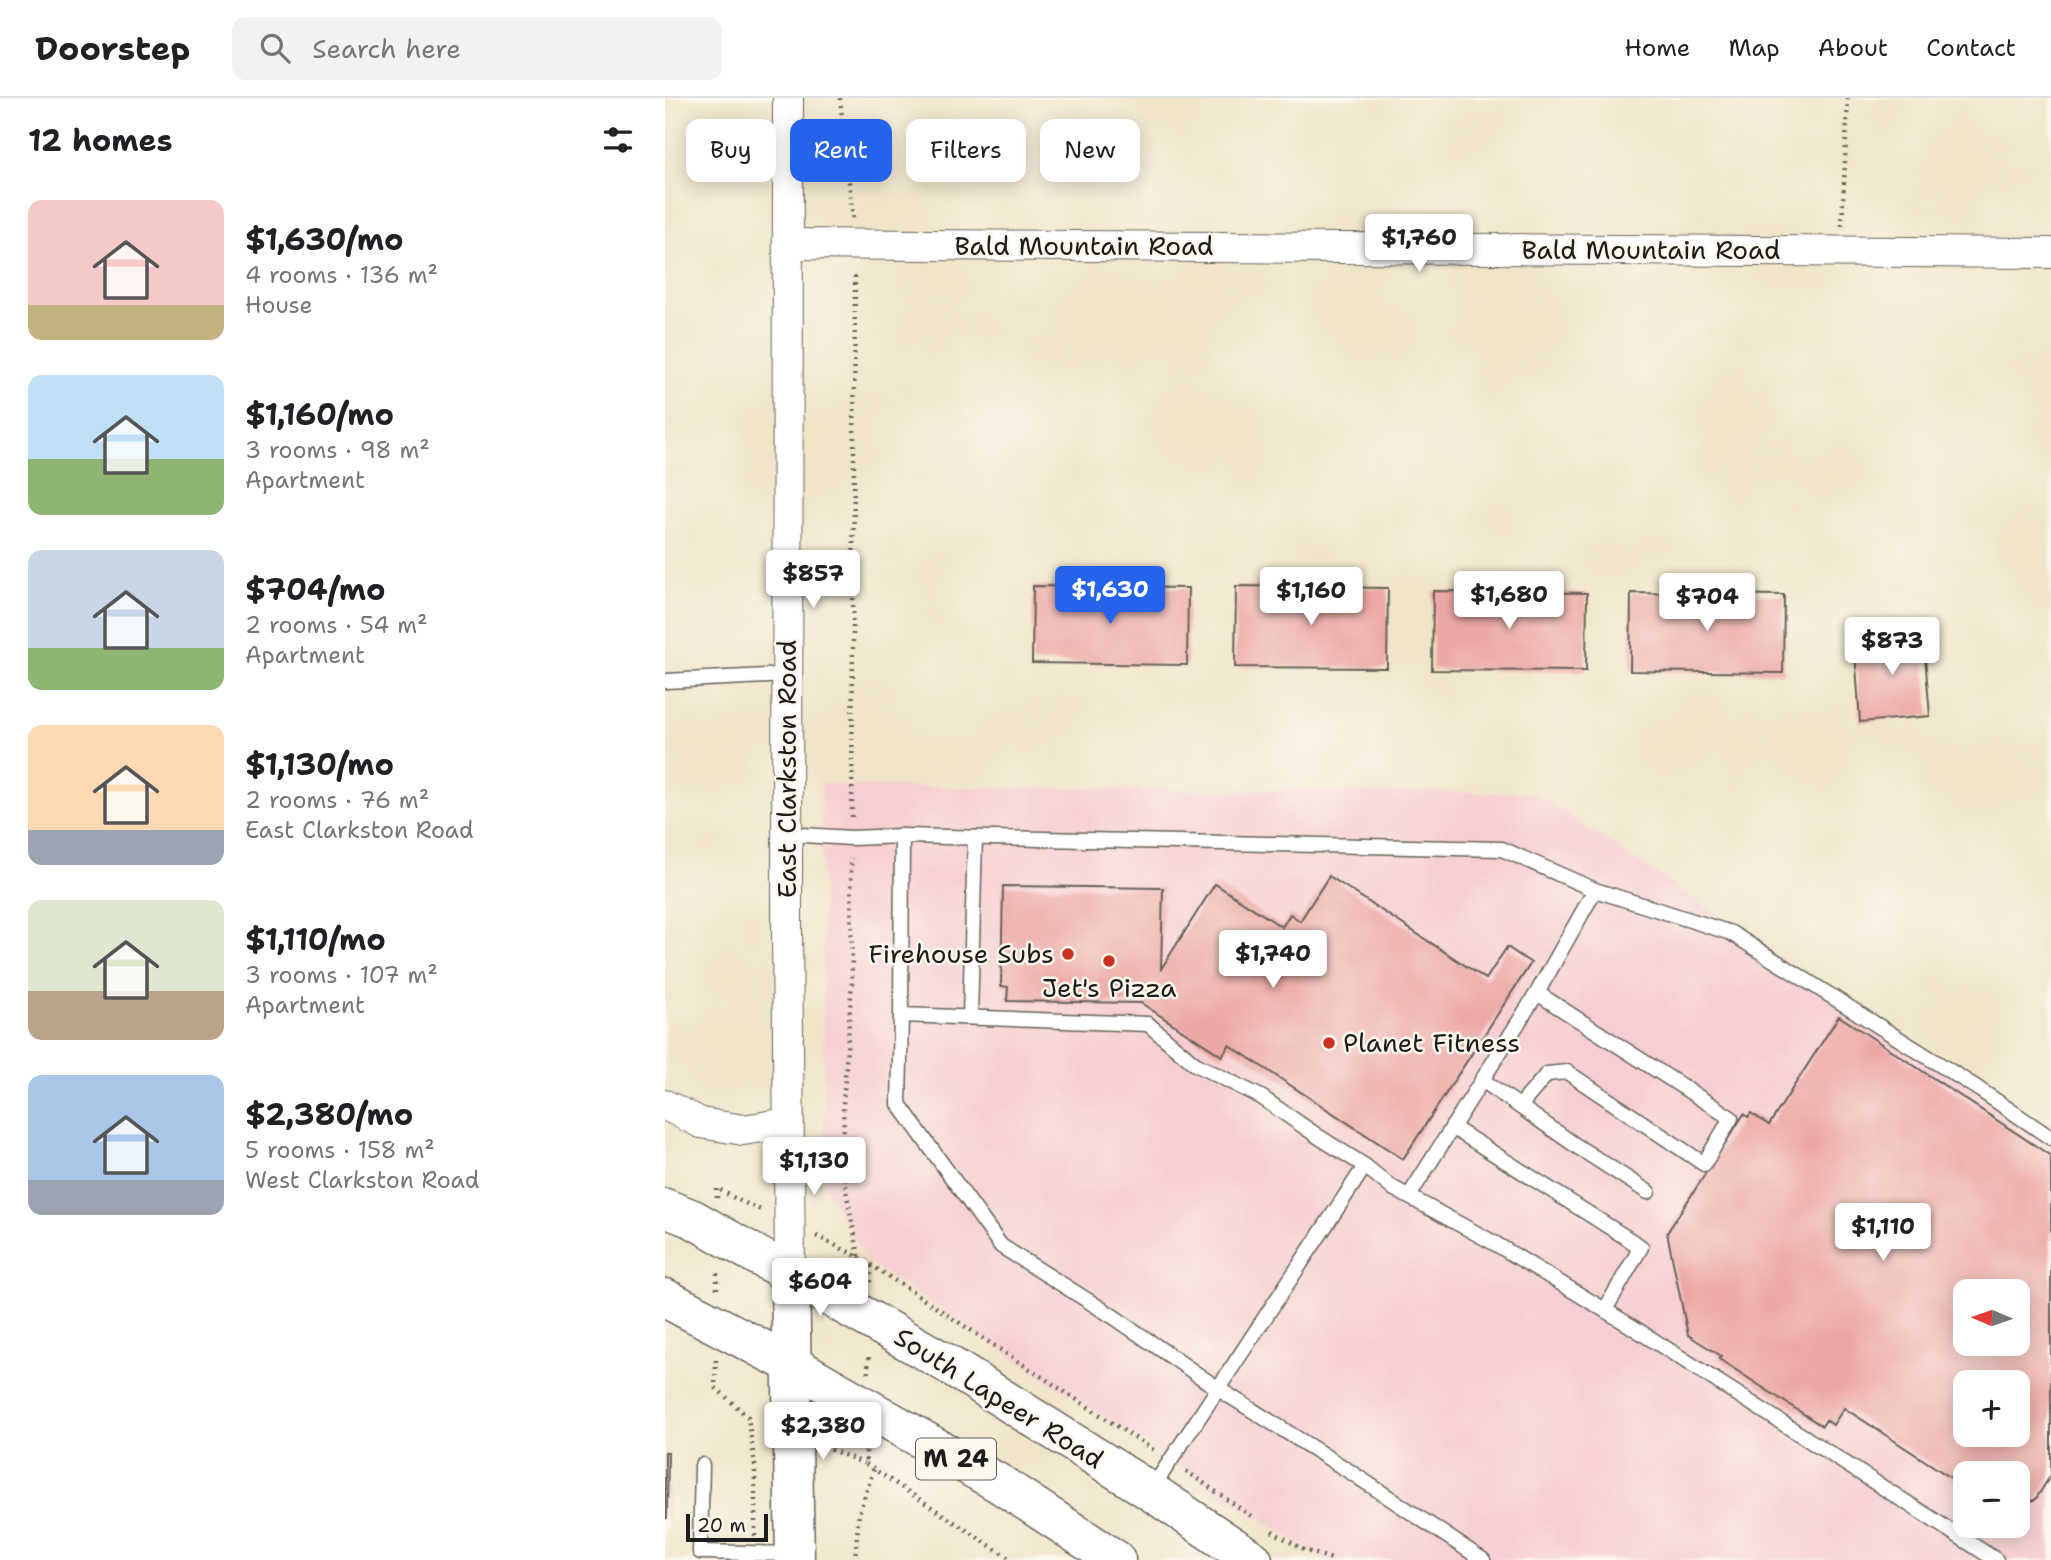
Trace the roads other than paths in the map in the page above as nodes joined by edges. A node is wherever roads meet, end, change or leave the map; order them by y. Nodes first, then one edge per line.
1 (789, 98) edge
2 (788, 244) junction
3 (2051, 253) edge
4 (787, 675) junction
5 (665, 681) edge
6 (787, 834) junction
7 (902, 836) junction
8 (975, 838) junction
9 (1595, 890) junction
10 (1537, 993) junction
11 (901, 1015) junction
12 (970, 1017) junction
13 (1482, 1080) junction
14 (665, 1105) edge
15 (1520, 1106) junction
16 (789, 1123) junction
17 (1452, 1128) junction
18 (2051, 1138) edge
19 (1365, 1166) junction
20 (1648, 1192) dead end
21 (1409, 1196) junction
22 (665, 1208) edge
23 (790, 1272) junction
24 (665, 1298) edge
25 (1605, 1310) junction
26 (791, 1364) junction
27 (1217, 1388) junction
28 (702, 1465) dead end
29 (1160, 1476) junction
30 (1260, 1544) edge
31 (795, 1557) edge
32 (1117, 1560) edge
33 (1483, 1560) edge
34 (1996, 1560) edge

1 - 2 street, East Clarkston Road
2 - 3 street, Bald Mountain Road
2 - 4 street, East Clarkston Road
4 - 5 lane
4 - 6 street, East Clarkston Road
6 - 7 lane
6 - 16 street, East Clarkston Road
7 - 8 lane
7 - 11 lane
8 - 9 lane
8 - 12 lane
9 - 10 lane
9 - 18 lane
10 - 13 lane
10 - 15 lane
11 - 12 lane
11 - 27 lane
12 - 19 lane
13 - 15 lane
13 - 17 lane
14 - 16 street
15 - 20 lane
16 - 23 street, East Clarkston Road
17 - 21 lane
17 - 25 lane
19 - 21 lane
19 - 27 lane
21 - 25 lane
22 - 23 main road, South Lapeer Road / M 24
23 - 26 main road
23 - 29 main road, South Lapeer Road / M 24
24 - 26 main road, M 24
25 - 34 lane
26 - 31 main road
26 - 32 main road, M 24
27 - 29 lane
27 - 33 lane
28 - 31 lane
29 - 30 main road, South Lapeer Road / M 24

